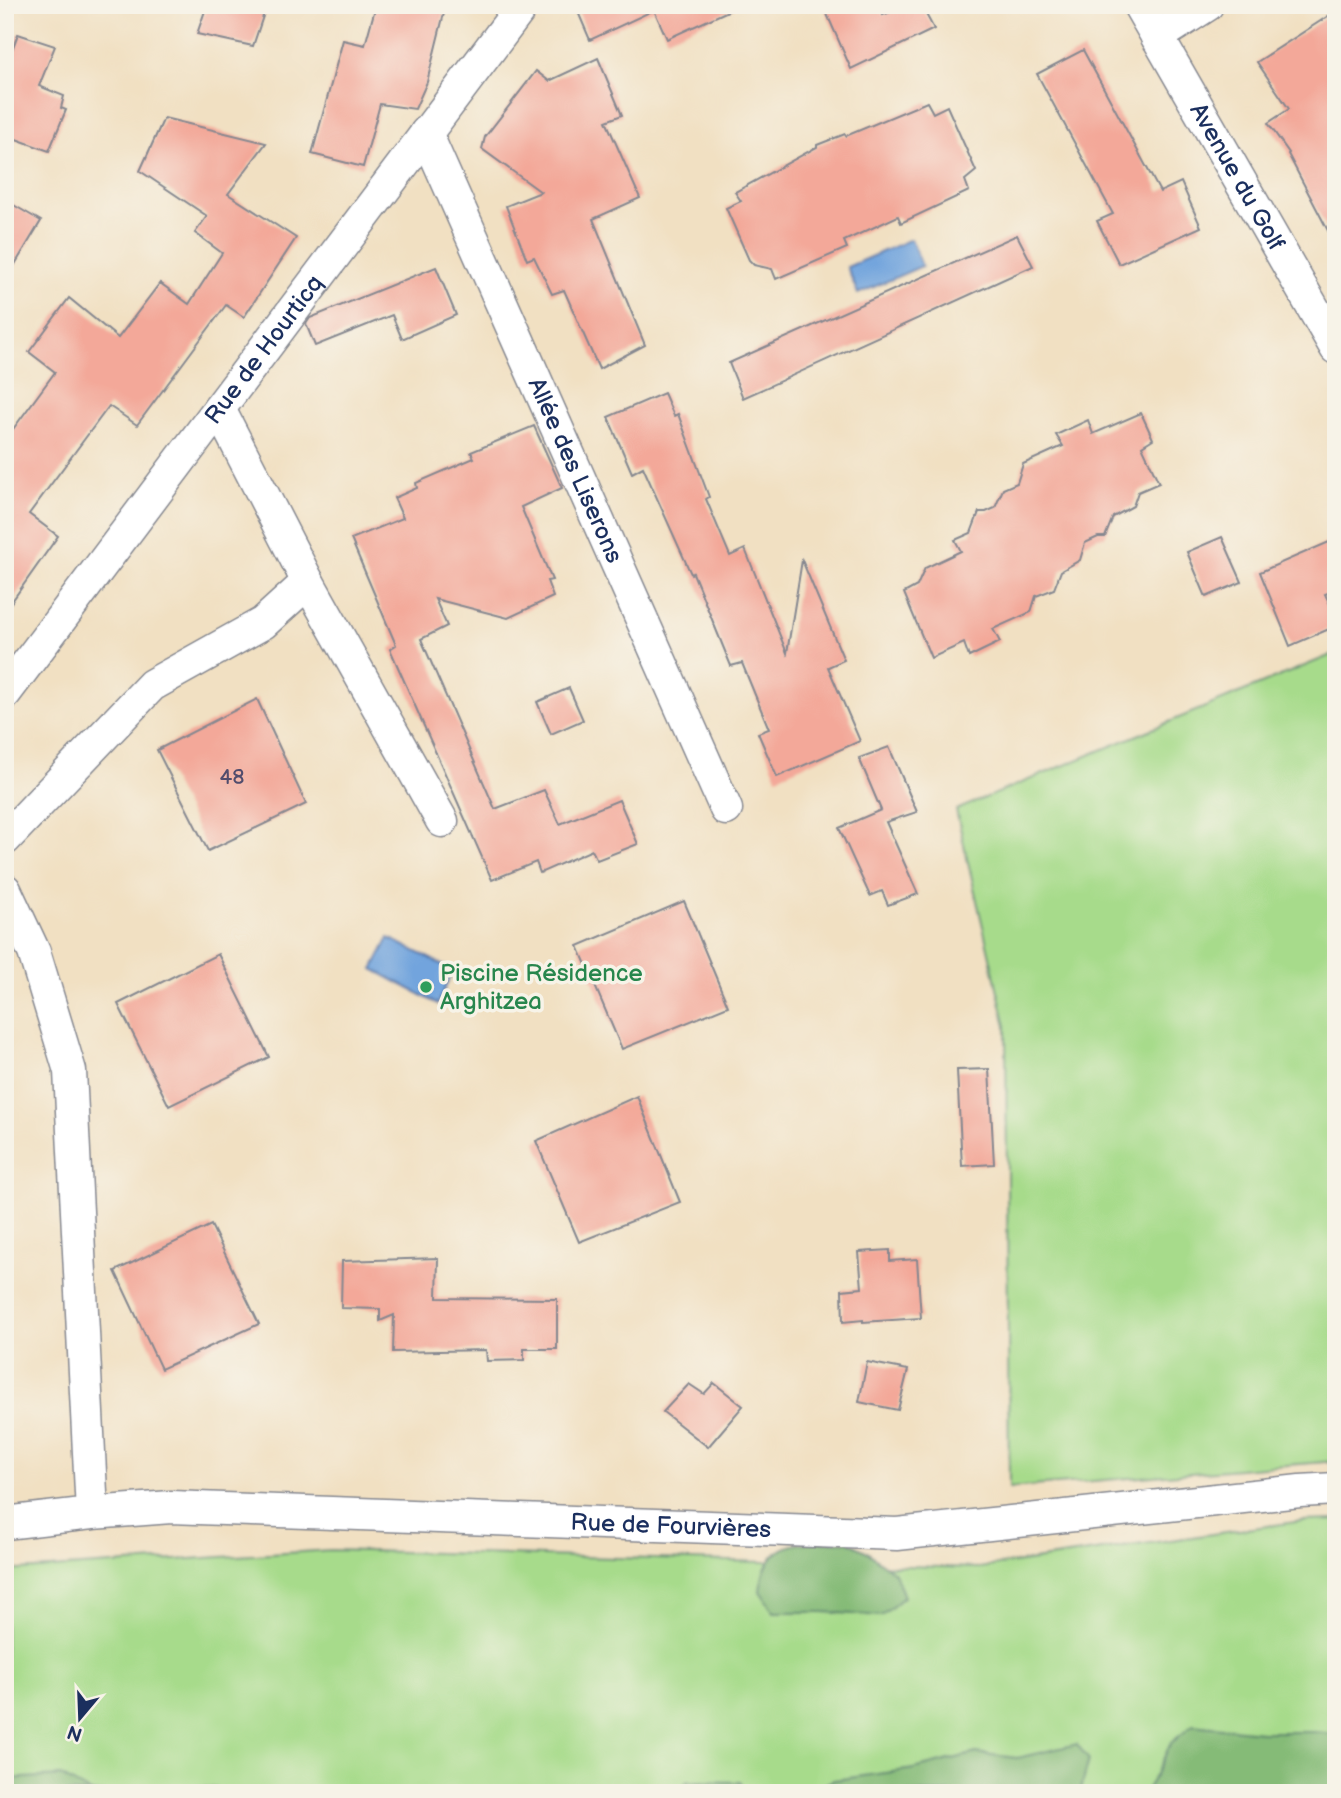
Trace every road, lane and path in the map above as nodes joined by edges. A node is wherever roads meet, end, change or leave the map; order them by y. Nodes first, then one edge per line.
1 (523, 5) edge
2 (1139, 5) edge
3 (1207, 5) edge
4 (1157, 37) junction
5 (426, 132) junction
6 (1336, 348) edge
7 (219, 409) junction
8 (308, 582) junction
9 (5, 693) edge
10 (726, 809) dead end
11 (442, 821) dead end
12 (5, 839) edge
13 (5, 890) edge
14 (1336, 1489) edge
15 (92, 1513) junction
16 (5, 1523) edge

1 - 5 street, Rue de Hourticq
2 - 4 street, Avenue du Golf
3 - 4 street
4 - 6 street, Avenue du Golf
5 - 7 street, Rue de Hourticq
5 - 10 street, Allée des Liserons
7 - 8 street
7 - 9 street, Rue de Hourticq
8 - 11 street
8 - 12 street
13 - 15 street
14 - 15 street, Rue de Fourvières
15 - 16 street, Rue de Fourvières

